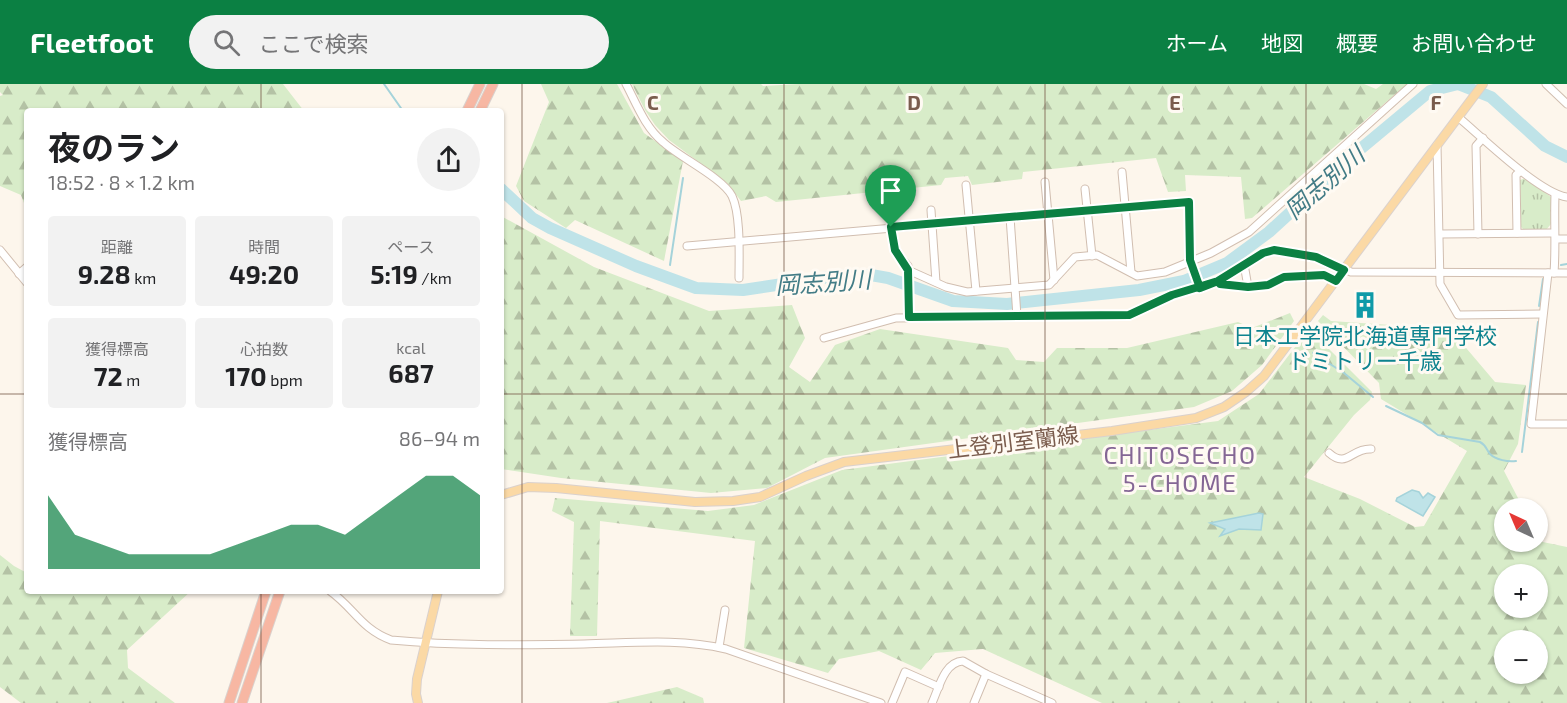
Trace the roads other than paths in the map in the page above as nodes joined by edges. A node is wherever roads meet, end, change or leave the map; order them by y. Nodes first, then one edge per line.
1 (480, 84) edge
2 (493, 84) edge
3 (626, 84) edge
4 (1413, 84) edge
5 (1483, 84) edge
6 (1546, 84) edge
7 (1565, 101) edge
8 (468, 108) edge
9 (481, 108) edge
10 (1458, 117) junction
11 (1483, 138) junction
12 (1437, 145) junction
13 (1521, 171) junction
14 (1122, 172) dead end
15 (1045, 182) dead end
16 (966, 185) dead end
17 (1085, 189) dead end
18 (1555, 195) junction
19 (1567, 196) edge
20 (1125, 207) junction
21 (931, 210) dead end
22 (1088, 211) junction
23 (1048, 214) junction
24 (1010, 217) junction
25 (969, 221) junction
26 (932, 224) junction
27 (891, 227) junction
28 (1517, 233) junction
29 (1440, 234) junction
30 (1478, 234) junction
31 (1554, 236) junction
32 (1567, 239) edge
33 (739, 241) junction
34 (687, 246) dead end
35 (0, 250) edge
36 (1092, 256) junction
37 (1190, 262) junction
38 (1244, 264) junction
39 (24, 270) edge
40 (1344, 270) junction
41 (909, 272) junction
42 (1131, 272) junction
43 (1551, 273) junction
44 (1567, 273) edge
45 (20, 274) junction
46 (1440, 274) junction
47 (739, 278) dead end
48 (24, 279) edge
49 (1054, 280) junction
50 (1218, 281) junction
51 (1336, 281) junction
52 (936, 282) junction
53 (1015, 287) junction
54 (1248, 287) junction
55 (1200, 288) junction
56 (976, 291) junction
57 (1017, 313) junction
58 (1542, 314) junction
59 (909, 317) junction
60 (824, 338) dead end
61 (1567, 424) edge
62 (1371, 449) dead end
63 (1329, 453) dead end
64 (504, 494) edge
65 (265, 594) edge
66 (279, 594) edge
67 (335, 594) edge
68 (437, 594) edge
69 (724, 610) dead end
70 (425, 643) junction
71 (719, 647) junction
72 (986, 674) junction
73 (939, 687) junction
74 (229, 703) edge
75 (242, 703) edge
76 (418, 703) edge
77 (881, 703) edge
78 (892, 703) edge
79 (932, 703) edge
80 (974, 703) edge
81 (1052, 703) edge

1 - 8 highway
2 - 9 highway
3 - 33 street
4 - 37 street
5 - 10 main road, 上登別室蘭線
6 - 7 street
10 - 11 street
10 - 12 main road, 上登別室蘭線
11 - 13 street
11 - 30 street
12 - 29 street
12 - 40 main road, 上登別室蘭線
13 - 18 street
13 - 28 street
14 - 20 street
15 - 23 street
16 - 25 street
17 - 22 street
18 - 19 street
18 - 31 street
20 - 22 street
20 - 37 street
20 - 42 street
21 - 26 street
22 - 23 street
22 - 36 street
23 - 24 street
23 - 49 street
24 - 25 street
24 - 53 street
25 - 26 street
25 - 56 street
26 - 27 street
26 - 52 street
27 - 33 street
27 - 41 street
28 - 30 street
28 - 31 street
29 - 30 street
29 - 46 street
31 - 32 street
31 - 43 street
33 - 34 street
33 - 47 street
35 - 45 street
36 - 42 street
36 - 49 street
37 - 42 street
37 - 55 street
38 - 40 street
38 - 50 street
38 - 54 street
39 - 45 street
40 - 46 street
40 - 51 main road, 上登別室蘭線
41 - 52 street
41 - 59 street
43 - 44 street
43 - 46 street
43 - 58 street
45 - 48 street
46 - 58 street
49 - 53 street
50 - 54 street
50 - 55 street
51 - 54 street
51 - 64 main road, 上登別室蘭線
52 - 56 street
53 - 56 street
53 - 57 street
55 - 57 street
57 - 59 street
58 - 61 street
59 - 60 street
62 - 63 street
65 - 74 highway
66 - 75 highway
67 - 70 street
68 - 70 main road
69 - 71 street
70 - 71 street
70 - 76 main road
71 - 77 street
72 - 73 street
72 - 80 street
72 - 81 street
73 - 78 street
73 - 79 street

